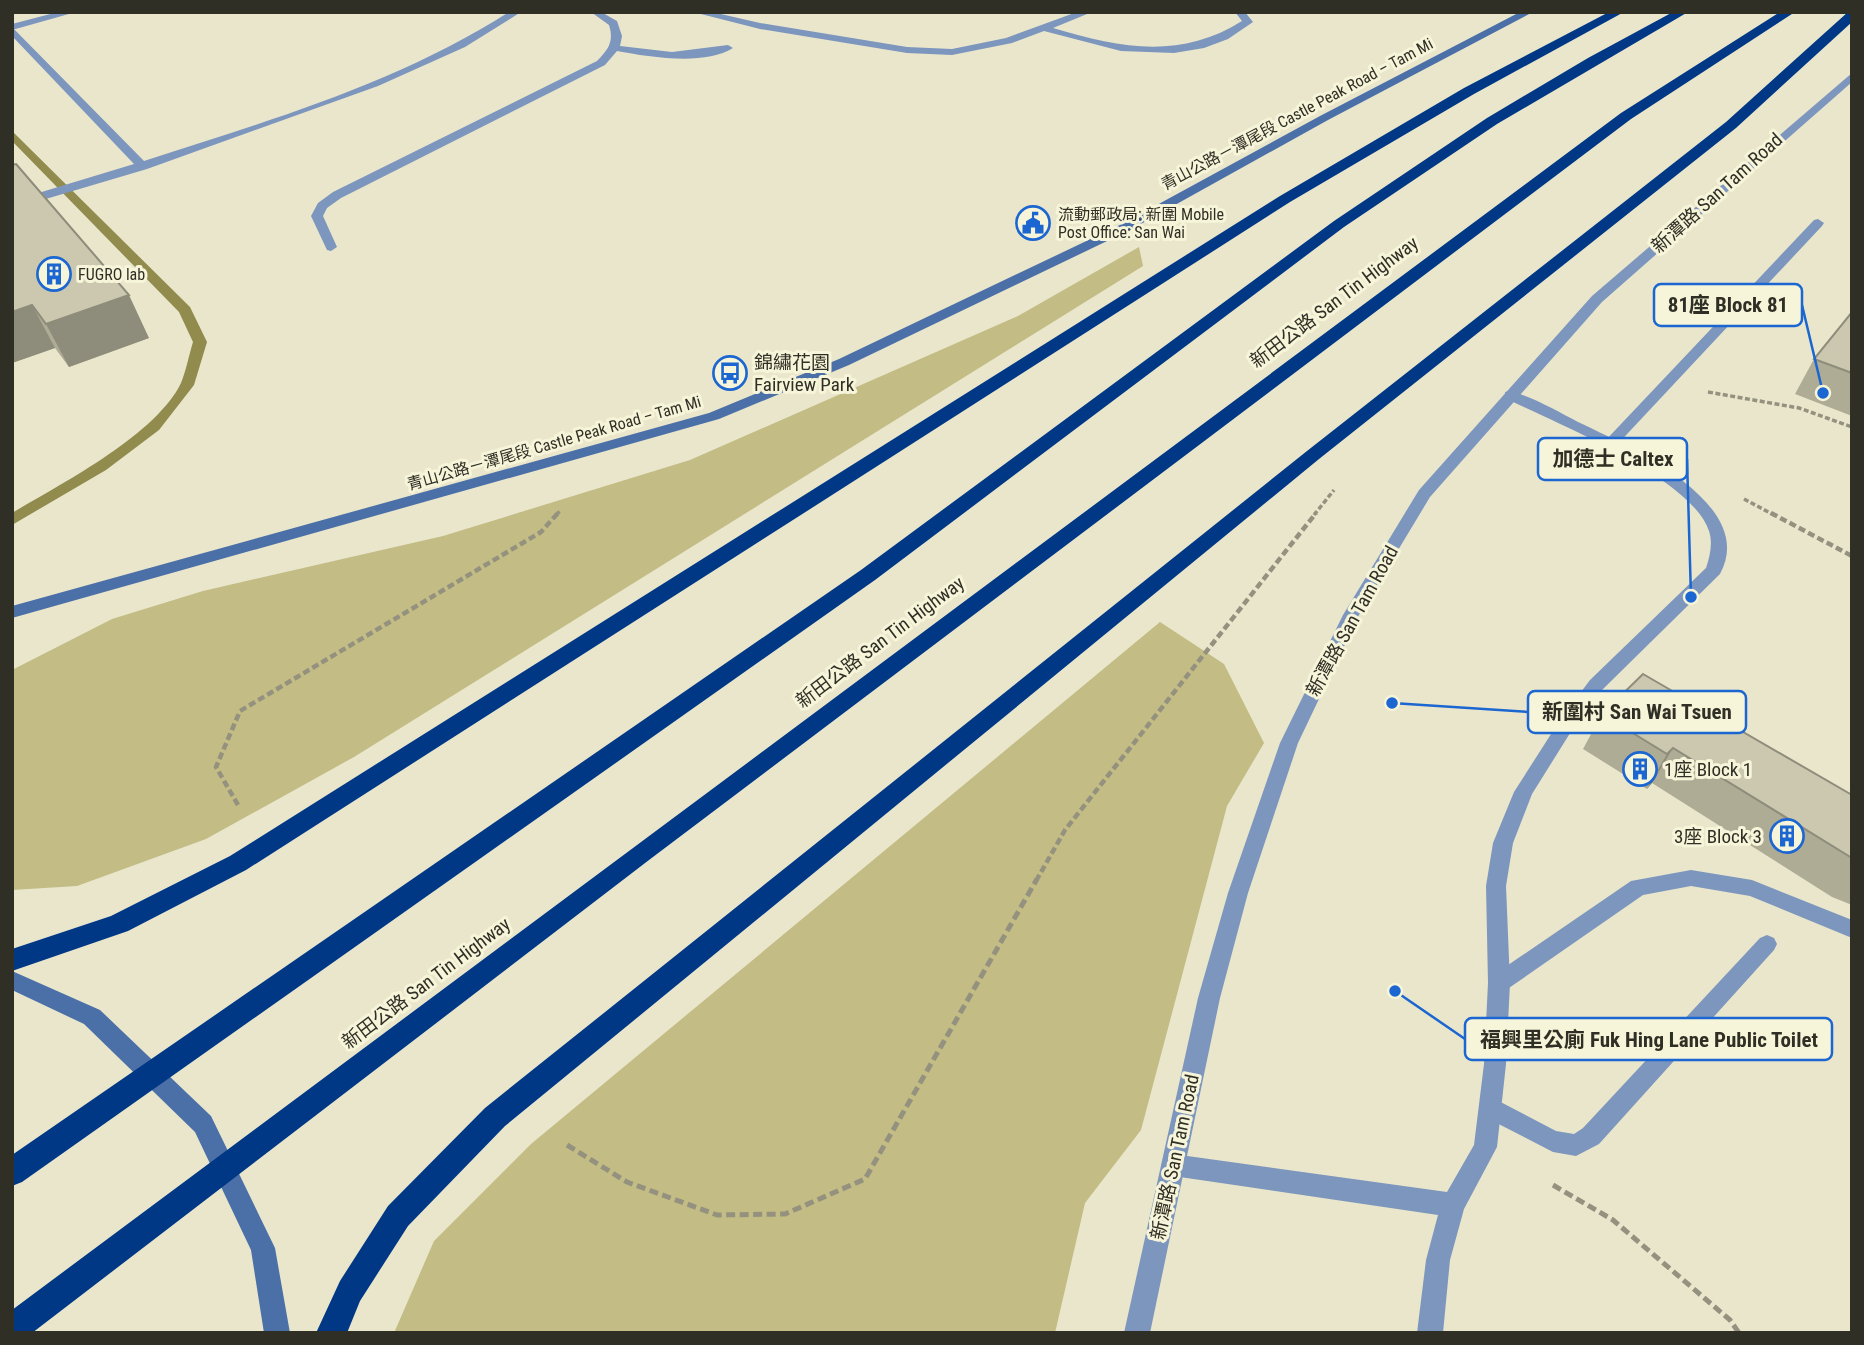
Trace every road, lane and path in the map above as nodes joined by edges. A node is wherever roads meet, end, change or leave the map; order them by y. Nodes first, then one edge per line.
1 (71, 12) edge
2 (516, 12) edge
3 (595, 12) edge
4 (698, 12) edge
5 (1087, 12) edge
6 (1240, 12) edge
7 (1528, 12) edge
8 (1618, 12) edge
9 (1682, 12) edge
10 (1789, 12) edge
11 (1852, 15) edge
12 (1043, 28) junction
13 (12, 29) edge
14 (616, 48) junction
15 (728, 48) dead end
16 (1851, 77) edge
17 (143, 167) junction
18 (12, 205) edge
19 (1818, 223) dead end
20 (331, 247) dead end
21 (1662, 387) junction
22 (1510, 395) junction
23 (1852, 427) edge
24 (1609, 445) junction
25 (1336, 488) dead end
26 (561, 510) dead end
27 (12, 612) edge
28 (238, 805) dead end
29 (1852, 929) edge
30 (1767, 944) dead end
31 (12, 960) edge
32 (12, 980) edge
33 (1499, 983) junction
34 (1491, 1108) junction
35 (567, 1145) dead end
36 (1485, 1146) junction
37 (1173, 1165) junction
38 (12, 1172) edge
39 (1453, 1205) junction
40 (12, 1329) edge
41 (1137, 1332) edge
42 (277, 1333) edge
43 (331, 1333) edge
44 (1430, 1333) edge
45 (1739, 1333) edge

1 - 13 street
2 - 17 street
3 - 14 street
4 - 12 street
5 - 12 street
6 - 12 street
7 - 27 main road, 青山公路－潭尾段 Castle Peak Road – Tam Mi
8 - 31 highway
9 - 38 highway
10 - 40 highway, 新田公路 San Tin Highway
11 - 43 highway
13 - 17 street
14 - 15 street
14 - 20 street
16 - 22 street, 新潭路 San Tam Road
17 - 18 street
19 - 21 street
21 - 23 path
21 - 24 street
22 - 24 street
22 - 37 street, 新潭路 San Tam Road
24 - 33 street
25 - 35 path
26 - 28 path
29 - 33 street
30 - 34 street
32 - 42 main road
33 - 34 street
34 - 36 street
36 - 39 street
36 - 45 path
37 - 39 street
37 - 41 street, 新潭路 San Tam Road
39 - 44 street

